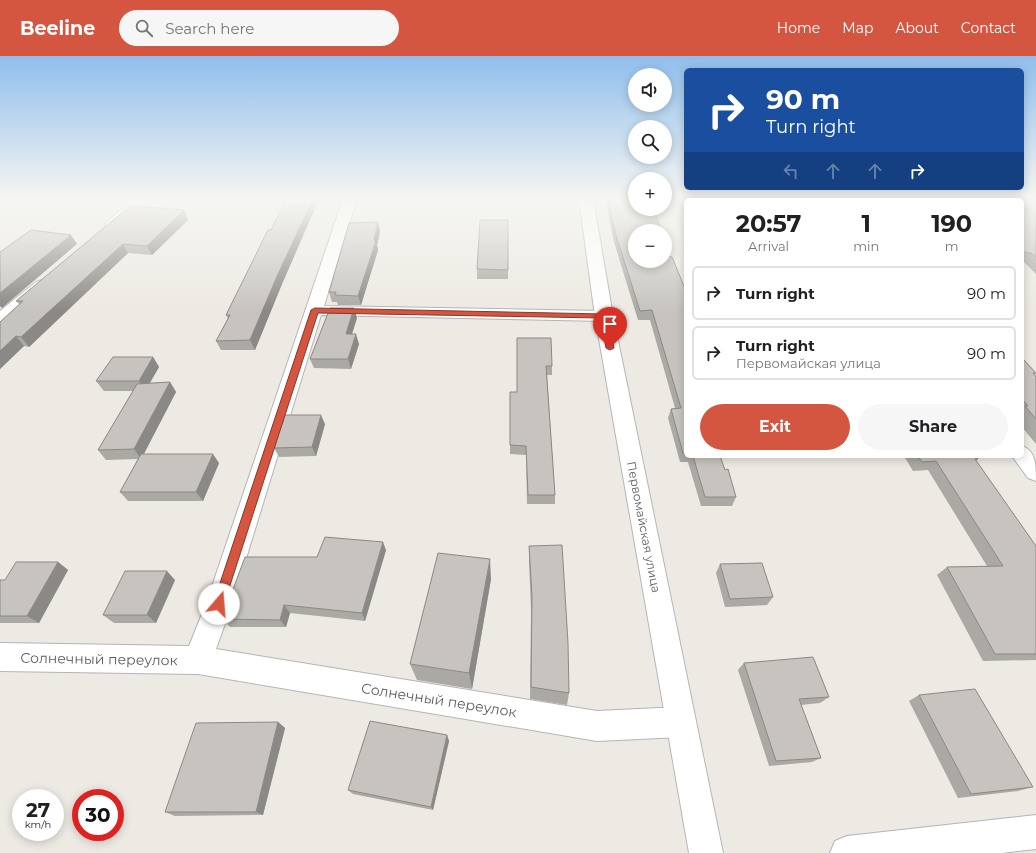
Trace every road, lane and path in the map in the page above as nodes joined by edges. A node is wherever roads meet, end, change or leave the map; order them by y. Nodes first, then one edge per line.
1 (338, 236) edge
2 (592, 236) edge
3 (53, 275) edge
4 (315, 310) junction
5 (604, 316) junction
6 (0, 320) edge
7 (1024, 457) edge
8 (1036, 472) edge
9 (0, 657) edge
10 (198, 660) junction
11 (681, 722) junction
12 (1036, 832) edge
13 (706, 853) edge
14 (848, 853) edge

1 - 4 street
2 - 5 street, Первомайская улица
3 - 6 street
4 - 5 street
4 - 10 street
5 - 11 street, Первомайская улица
7 - 8 street
9 - 10 street, Солнечный переулок
10 - 11 street, Солнечный переулок
11 - 13 street, Первомайская улица
12 - 14 street

